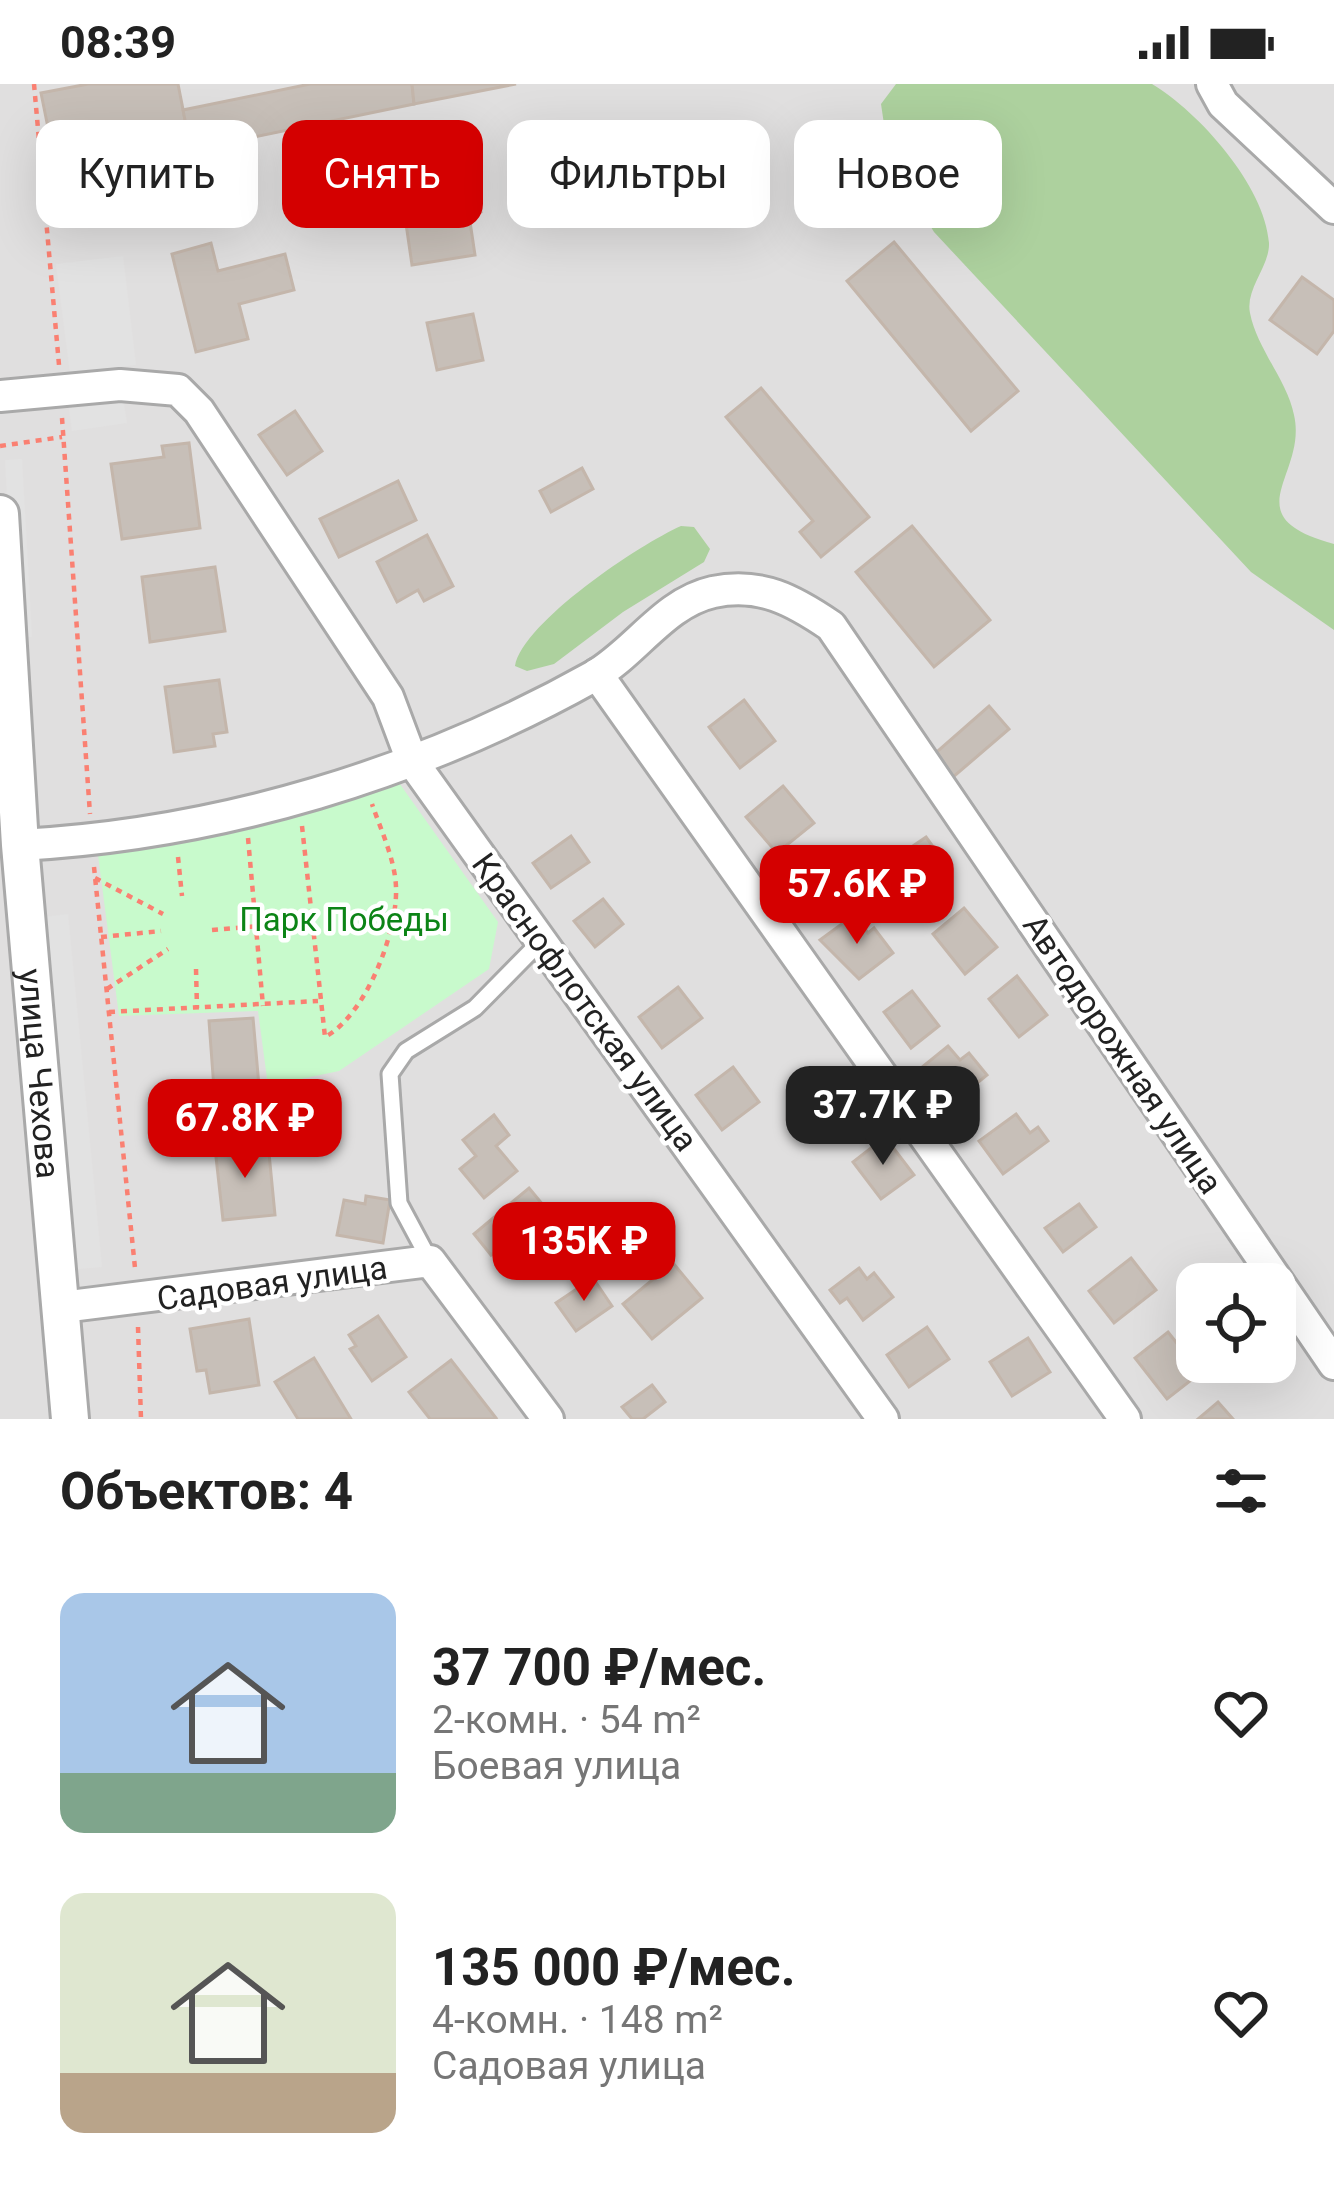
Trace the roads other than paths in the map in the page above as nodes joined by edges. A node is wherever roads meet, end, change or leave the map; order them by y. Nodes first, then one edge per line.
1 (1212, 84) edge
2 (1334, 208) edge
3 (0, 396) edge
4 (0, 514) edge
5 (0, 534) edge
6 (598, 674) junction
7 (412, 761) junction
8 (20, 845) junction
9 (542, 941) junction
10 (430, 1262) junction
11 (62, 1307) junction
12 (1334, 1364) edge
13 (70, 1419) edge
14 (548, 1419) edge
15 (883, 1419) edge
16 (1125, 1419) edge

1 - 2 street
3 - 7 street, Краснофлотская улица
4 - 5 street, улица Чехова
5 - 8 street, улица Чехова
6 - 7 street
6 - 12 street, Автодорожная улица
6 - 16 street
7 - 8 street
7 - 9 street, Краснофлотская улица
8 - 11 street, улица Чехова
9 - 10 lane
9 - 15 street, Краснофлотская улица
10 - 11 street, Садовая улица
10 - 14 street, Садовая улица
11 - 13 street, улица Чехова

